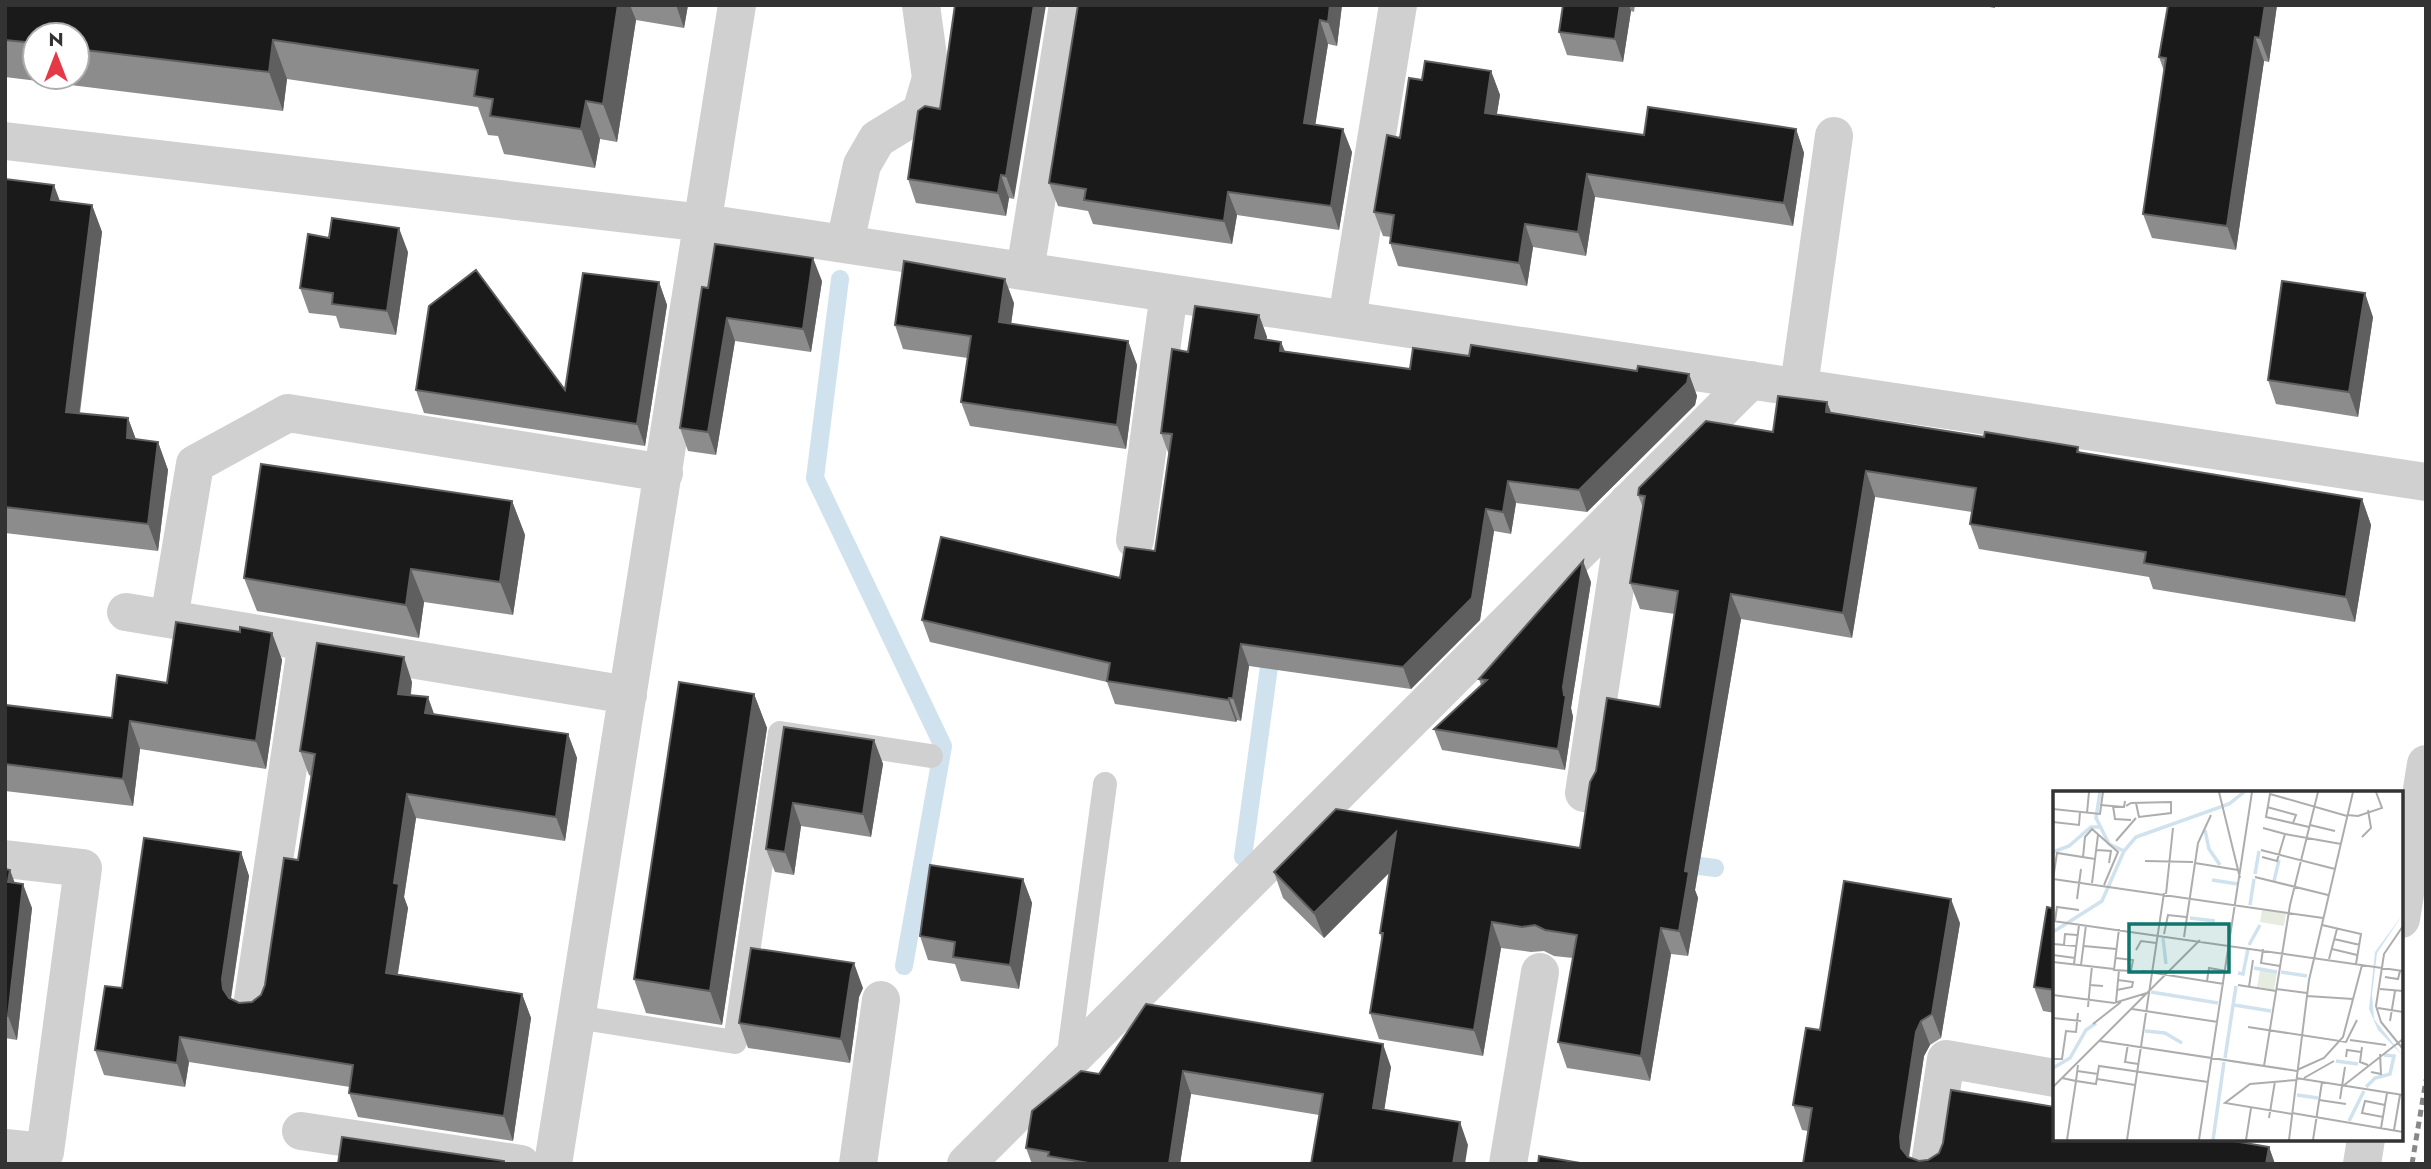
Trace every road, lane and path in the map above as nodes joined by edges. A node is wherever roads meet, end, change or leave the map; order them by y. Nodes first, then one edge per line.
1 (737, 5) edge
2 (921, 5) edge
3 (1068, 5) edge
4 (1398, 5) edge
5 (1833, 136) dead end
6 (5, 141) edge
7 (704, 223) junction
8 (845, 243) junction
9 (1025, 271) junction
10 (1169, 293) junction
11 (1347, 319) junction
12 (1751, 380) junction
13 (1799, 386) junction
14 (664, 474) junction
15 (2426, 482) edge
16 (1628, 502) junction
17 (1135, 540) dead end
18 (126, 612) dead end
19 (169, 619) junction
20 (307, 642) junction
21 (628, 695) junction
22 (931, 756) dead end
23 (2426, 764) edge
24 (1105, 784) dead end
25 (1584, 793) dead end
26 (5, 859) edge
27 (2403, 907) edge
28 (1540, 972) dead end
29 (881, 1000) dead end
30 (252, 1006) edge
31 (576, 1017) junction
32 (1068, 1060) junction
33 (2053, 1078) edge
34 (301, 1131) dead end
35 (2366, 1141) edge
36 (5, 1149) edge
37 (521, 1164) edge
38 (553, 1164) edge
39 (858, 1164) edge
40 (966, 1164) edge
41 (1508, 1164) edge
42 (1930, 1164) edge
43 (2362, 1164) edge

1 - 7 street
2 - 8 street
3 - 9 street
4 - 11 street
5 - 13 street
6 - 7 street
7 - 8 street
7 - 14 street
8 - 9 street
9 - 10 street
10 - 11 street
10 - 17 street
11 - 12 street
12 - 13 street
12 - 16 street
13 - 15 street
14 - 19 street
14 - 21 street
16 - 25 street
16 - 32 street
18 - 19 street
19 - 20 street
20 - 21 street
20 - 30 street
21 - 31 street
22 - 31 lane
23 - 27 street
24 - 32 lane
26 - 36 street
28 - 41 street
29 - 39 street
31 - 38 street
32 - 40 street
33 - 42 street
34 - 37 street
35 - 43 street

